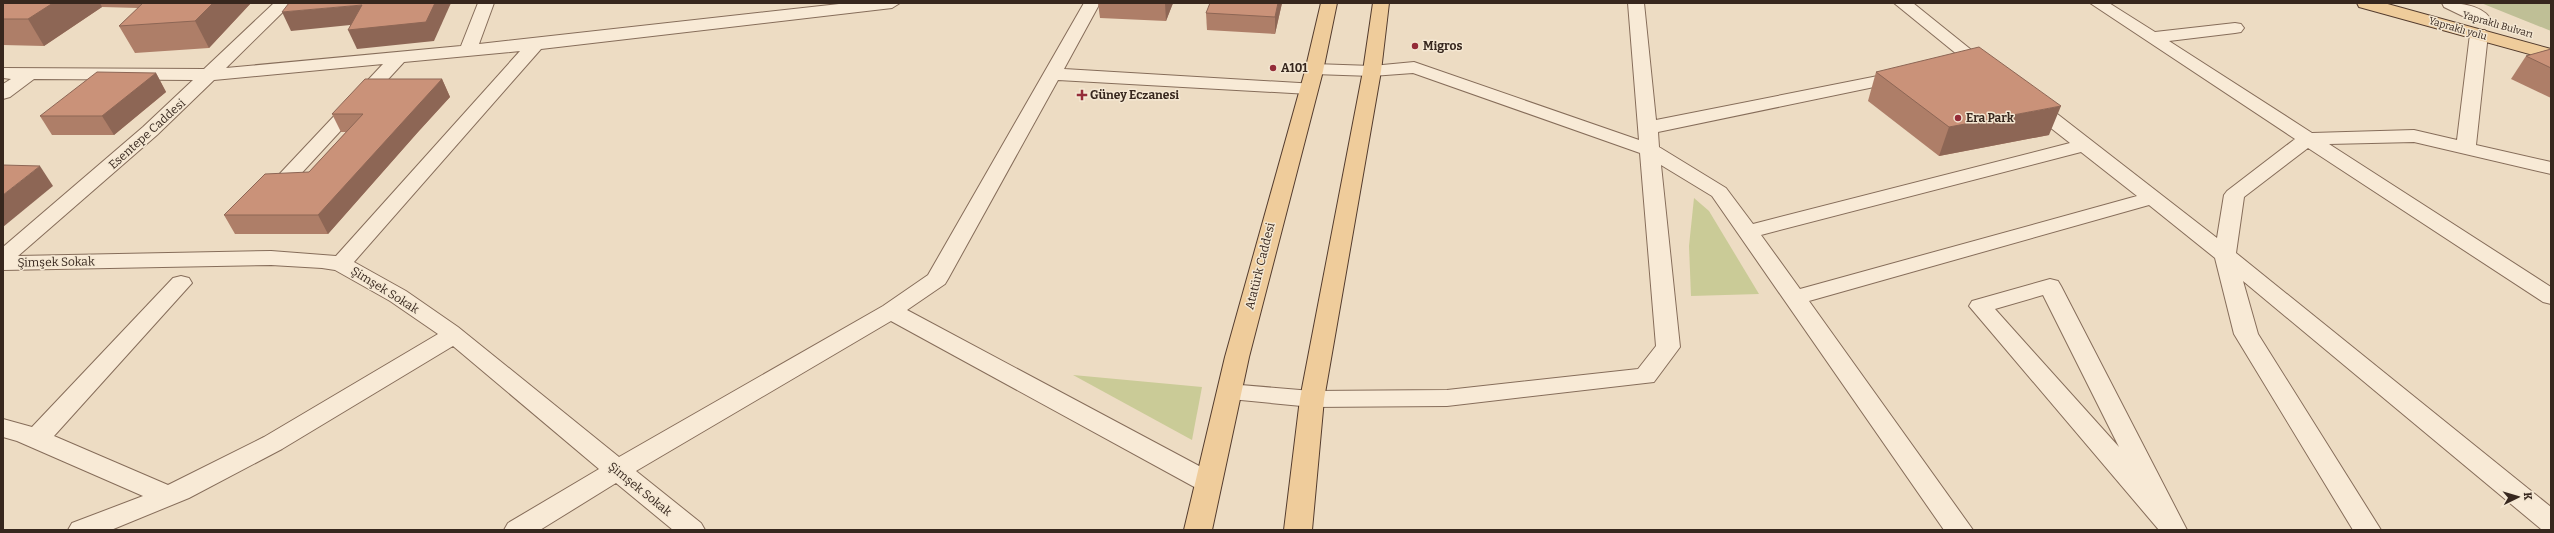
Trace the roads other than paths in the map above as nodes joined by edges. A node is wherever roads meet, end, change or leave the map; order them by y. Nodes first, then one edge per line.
1 (284, 3) edge
2 (486, 3) edge
3 (892, 3) edge
4 (1092, 3) edge
5 (1329, 3) edge
6 (1381, 3) edge
7 (1636, 3) edge
8 (1902, 3) edge
9 (2098, 3) edge
10 (2365, 3) edge
11 (2421, 3) edge
12 (2450, 3) edge
13 (821, 7) edge
14 (2480, 26) junction
15 (2235, 28) dead end
16 (2152, 38) junction
17 (2551, 40) edge
18 (536, 44) junction
19 (468, 50) junction
20 (2551, 55) edge
21 (398, 57) junction
22 (1976, 61) junction
23 (1953, 66) edge
24 (1372, 71) junction
25 (1921, 72) edge
26 (3, 73) edge
27 (30, 73) junction
28 (210, 74) junction
29 (1052, 74) junction
30 (1311, 79) junction
31 (3, 93) edge
32 (1647, 128) junction
33 (2308, 139) junction
34 (2084, 145) junction
35 (2466, 148) junction
36 (1650, 150) junction
37 (2541, 166) edge
38 (2551, 174) edge
39 (279, 186) edge
40 (2152, 198) junction
41 (1748, 232) junction
42 (2225, 255) junction
43 (3, 258) edge
44 (3, 263) edge
45 (341, 264) junction
46 (181, 284) dead end
47 (2551, 297) edge
48 (1795, 298) junction
49 (891, 311) junction
50 (454, 335) junction
51 (1228, 392) junction
52 (1312, 399) junction
53 (3, 428) edge
54 (36, 439) junction
55 (617, 470) junction
56 (1207, 482) junction
57 (168, 496) junction
58 (2551, 522) edge
59 (2171, 526) edge
60 (82, 530) edge
61 (518, 530) edge
62 (691, 530) edge
63 (1198, 530) edge
64 (1298, 530) edge
65 (1959, 530) edge
66 (2367, 530) edge

1 - 28 street, Esentepe Caddesi
2 - 19 street
3 - 13 street
4 - 29 street
5 - 30 main road, Atatürk Caddesi
6 - 24 main road
7 - 32 street
8 - 22 street
9 - 16 street
10 - 14 main road, Yapraklı yolu
11 - 14 main road, Yapraklı Bulvarı
12 - 14 street
13 - 18 street
14 - 17 main road, Yapraklı Bulvarı
14 - 20 main road, Yapraklı yolu
14 - 35 street
15 - 16 street
16 - 33 street
18 - 19 street
18 - 45 street
19 - 21 street
21 - 28 street
21 - 39 street
22 - 23 street
22 - 34 street
24 - 30 street
24 - 36 street
24 - 52 main road
25 - 32 street
26 - 27 street
27 - 28 street
27 - 31 street
28 - 43 street, Esentepe Caddesi
29 - 30 street
29 - 49 street
30 - 51 main road, Atatürk Caddesi
32 - 36 street
33 - 35 street
33 - 42 street
33 - 47 street
34 - 40 street
34 - 41 street
35 - 37 street
36 - 41 street
36 - 52 street
37 - 38 street
40 - 42 street
40 - 48 street
41 - 48 street
42 - 58 street
42 - 66 street
44 - 45 street, Şimşek Sokak
45 - 50 street, Şimşek Sokak
46 - 54 street
48 - 65 street
49 - 55 street
49 - 56 street
50 - 55 street, Şimşek Sokak
50 - 57 street
51 - 52 street
51 - 56 main road, Atatürk Caddesi
52 - 64 main road
53 - 54 street
54 - 57 street
55 - 61 street
55 - 62 street, Şimşek Sokak
56 - 63 main road, Atatürk Caddesi
57 - 60 street
59 - 59 street

